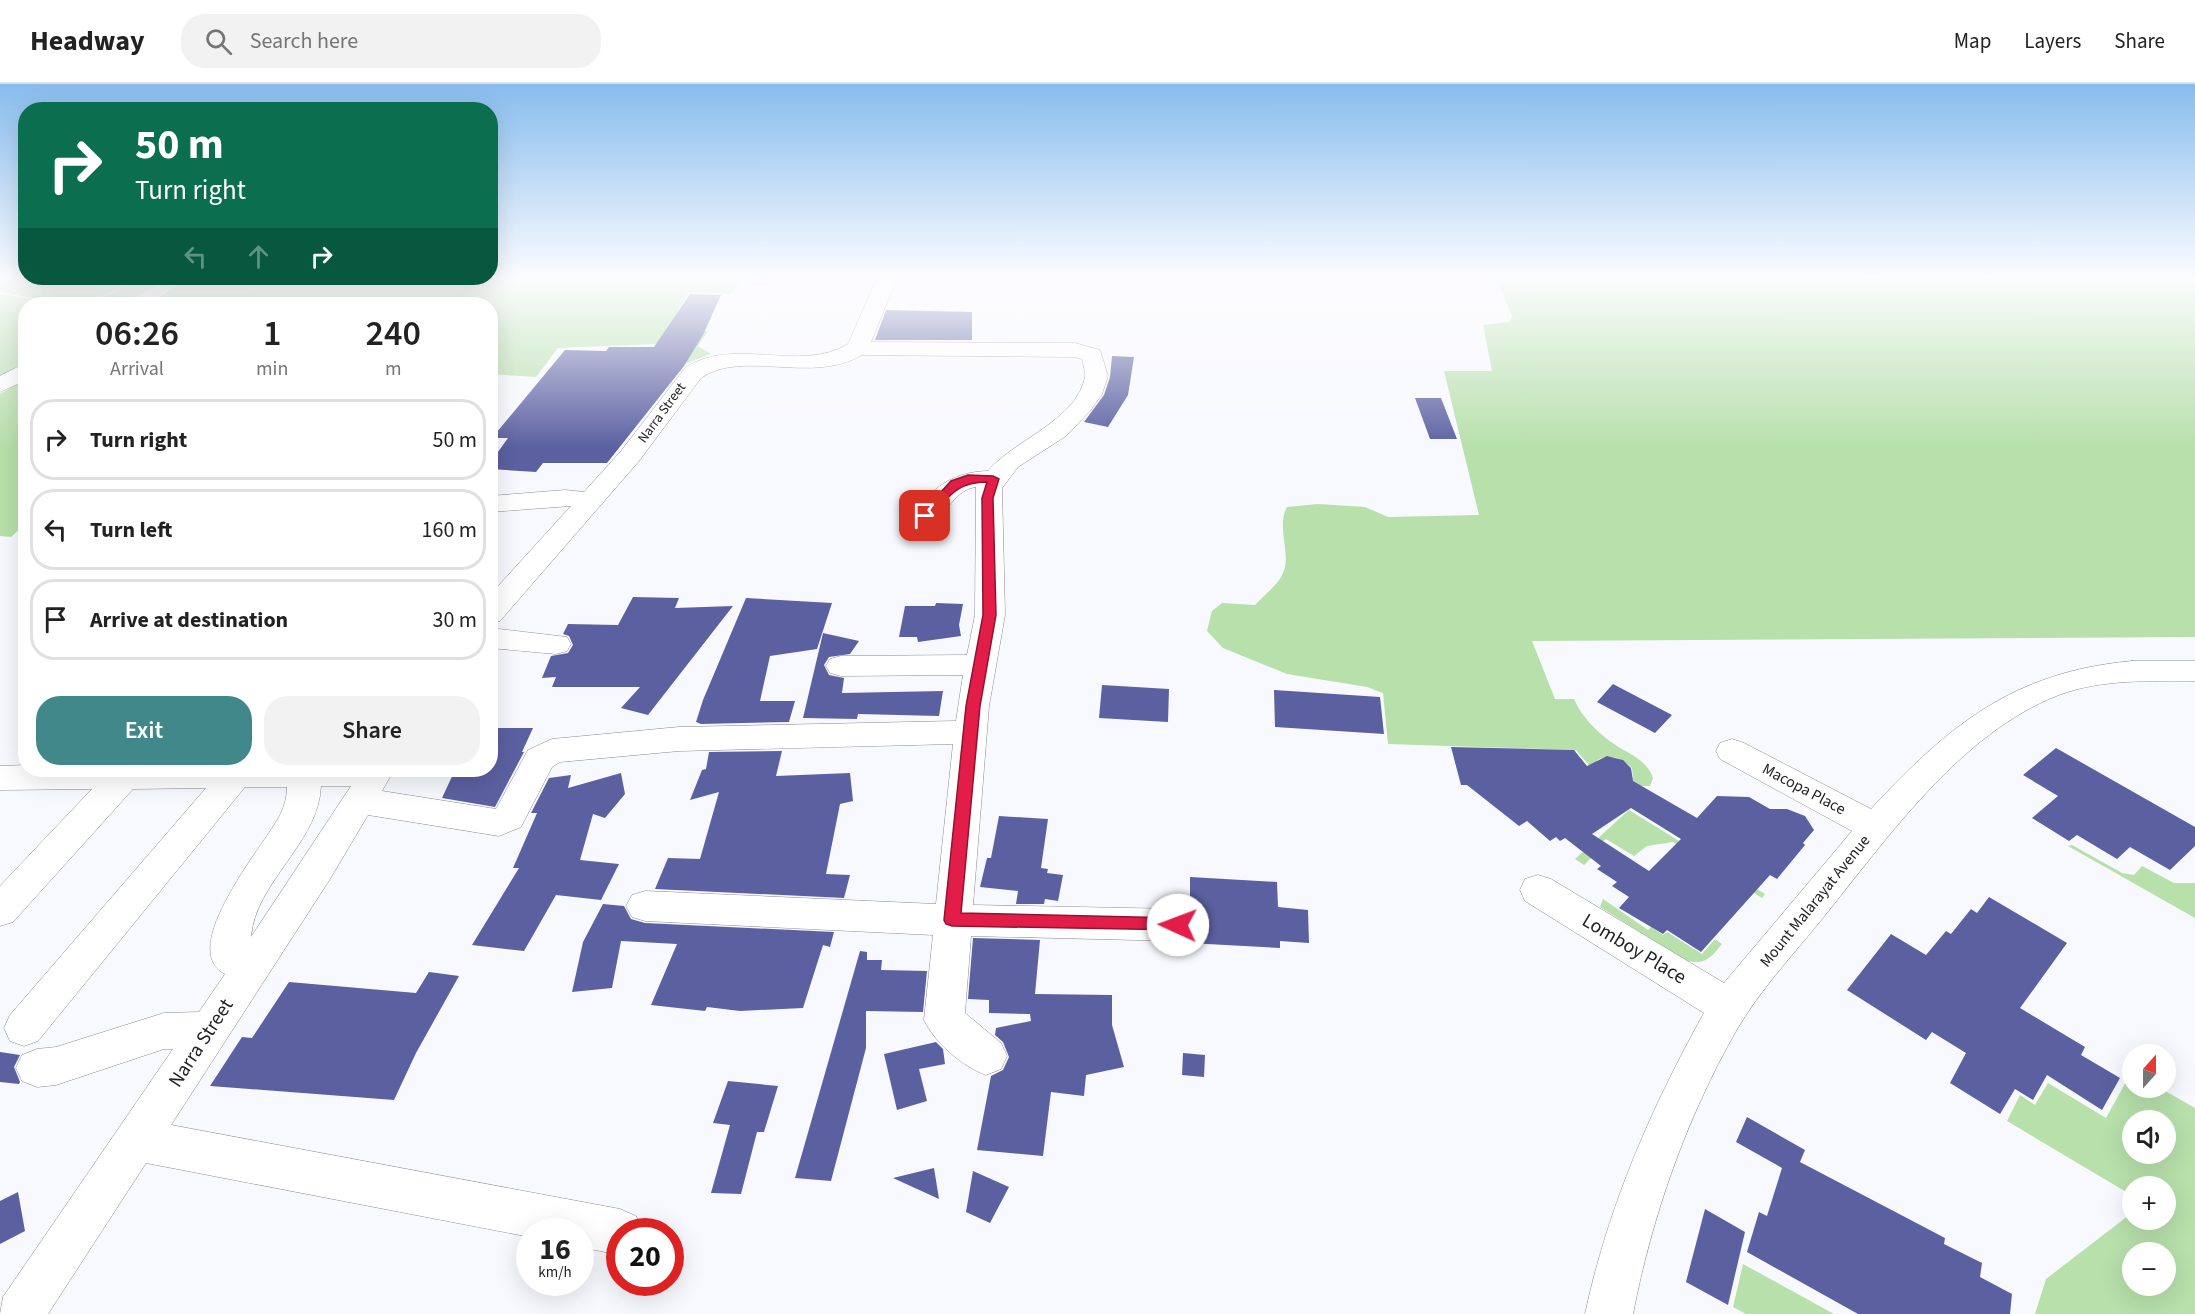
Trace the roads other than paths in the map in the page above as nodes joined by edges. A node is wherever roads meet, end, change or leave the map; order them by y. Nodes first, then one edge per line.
1 (863, 333) edge
2 (857, 348) junction
3 (18, 375) edge
4 (0, 385) edge
5 (993, 479) junction
6 (592, 500) junction
7 (498, 503) edge
8 (925, 516) dead end
9 (498, 605) edge
10 (498, 639) edge
11 (556, 644) dead end
12 (981, 665) junction
13 (841, 666) dead end
14 (2195, 671) edge
15 (970, 732) junction
16 (1732, 751) dead end
17 (35, 777) edge
18 (136, 777) edge
19 (235, 777) edge
20 (305, 777) edge
21 (327, 777) edge
22 (0, 778) edge
23 (371, 781) edge
24 (1875, 826) junction
25 (1538, 890) dead end
26 (645, 906) dead end
27 (0, 911) edge
28 (952, 920) junction
29 (1178, 925) dead end
30 (253, 964) junction
31 (1729, 1007) junction
32 (24, 1028) dead end
33 (210, 1030) junction
34 (986, 1056) dead end
35 (37, 1068) dead end
36 (137, 1140) junction
37 (606, 1229) edge
38 (20, 1314) edge
39 (1609, 1314) edge

1 - 2 street
2 - 5 street
2 - 6 street, Narra Street
3 - 4 street
5 - 8 street
5 - 12 street
6 - 7 street
6 - 9 street, Narra Street
10 - 11 street
12 - 13 street
12 - 15 street
14 - 24 street, Mount Malarayat Avenue
15 - 23 street
15 - 28 street
16 - 24 street, Macopa Place
17 - 22 street
18 - 27 street
19 - 32 street
20 - 30 street
21 - 23 street
23 - 30 street, Narra Street
24 - 31 street, Mount Malarayat Avenue
25 - 31 street, Lomboy Place
26 - 28 street
28 - 29 street
28 - 34 street
30 - 33 street, Narra Street
31 - 39 street, Mount Malarayat Avenue
33 - 35 street
33 - 36 street, Narra Street
36 - 37 street
36 - 38 street, Narra Street

